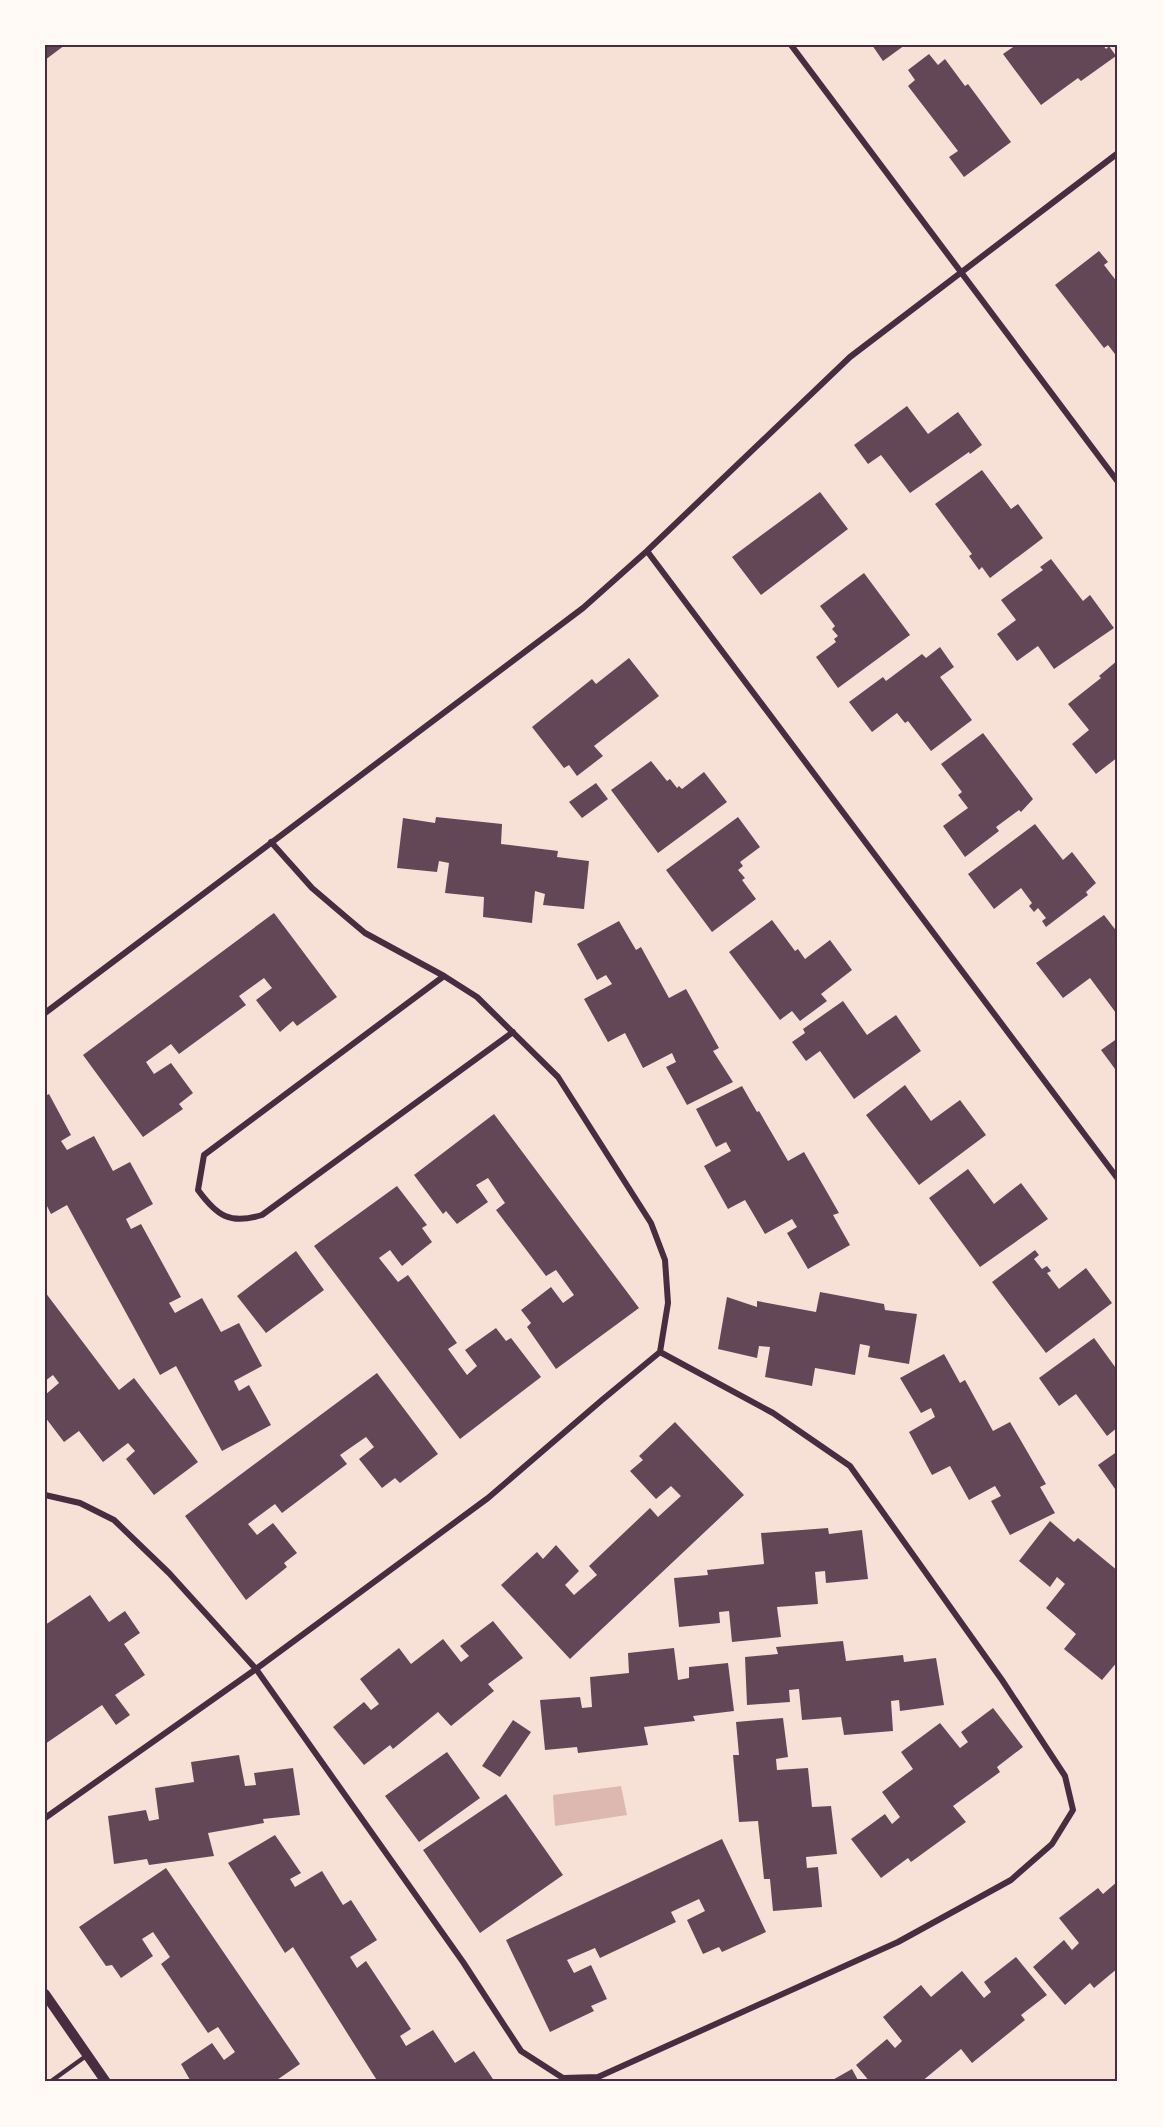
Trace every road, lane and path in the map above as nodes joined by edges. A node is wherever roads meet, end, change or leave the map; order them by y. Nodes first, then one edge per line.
1 (791, 45) edge
2 (1118, 153) edge
3 (960, 272) junction
4 (1118, 482) edge
5 (647, 551) junction
6 (271, 842) junction
7 (444, 976) junction
8 (45, 1013) edge
9 (513, 1032) junction
10 (1118, 1179) edge
11 (660, 1352) junction
12 (45, 1495) edge
13 (256, 1669) junction
14 (45, 1818) edge
15 (45, 1994) edge
16 (87, 2055) junction
17 (50, 2082) edge
18 (106, 2082) edge

1 - 3 street
2 - 3 street
3 - 4 street
3 - 5 street
5 - 6 street
5 - 10 street
6 - 7 street
6 - 8 street
7 - 9 street
7 - 9 street
9 - 11 street
11 - 13 street
11 - 13 street
12 - 13 street
13 - 14 street
15 - 16 street
16 - 17 lane
16 - 18 street

